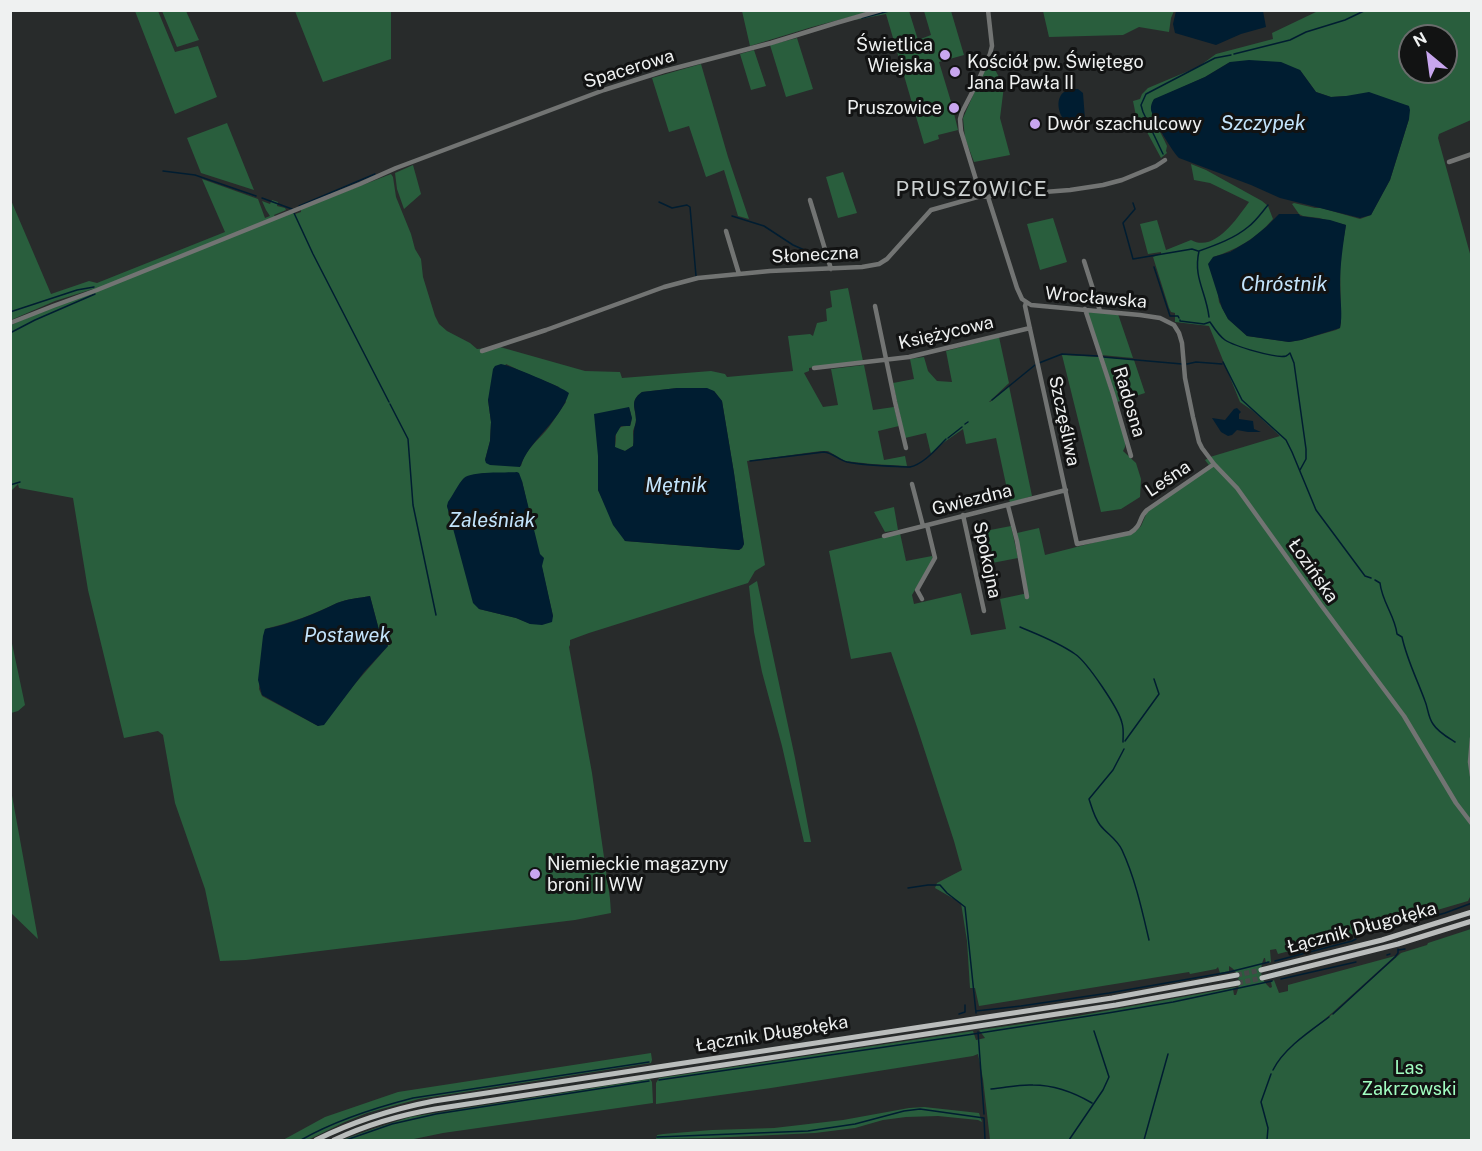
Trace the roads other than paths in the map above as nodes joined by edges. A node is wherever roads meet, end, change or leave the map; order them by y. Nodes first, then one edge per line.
1 (881, 10) edge
2 (988, 10) edge
3 (1472, 154) edge
4 (1165, 160) dead end
5 (1449, 162) dead end
6 (981, 196) junction
7 (988, 196) junction
8 (810, 201) dead end
9 (726, 231) dead end
10 (1084, 261) dead end
11 (831, 269) junction
12 (739, 274) junction
13 (1026, 303) junction
14 (875, 306) dead end
15 (1085, 309) junction
16 (1100, 310) junction
17 (1168, 321) joint
18 (10, 323) edge
19 (1030, 328) junction
20 (482, 351) dead end
21 (886, 361) junction
22 (814, 369) dead end
23 (906, 448) dead end
24 (1131, 456) dead end
25 (1214, 464) junction
26 (912, 484) dead end
27 (1066, 490) junction
28 (1008, 506) junction
29 (963, 515) junction
30 (925, 526) junction
31 (884, 536) dead end
32 (1077, 544) joint
33 (1027, 597) dead end
34 (922, 599) dead end
35 (984, 611) dead end
36 (1472, 738) edge
37 (1472, 776) edge
38 (1472, 824) edge
39 (1472, 912) edge
40 (1472, 921) edge
41 (1261, 970) tunnel mouth
42 (1237, 975) tunnel mouth
43 (1262, 978) tunnel mouth
44 (1238, 983) tunnel mouth
45 (316, 1140) edge
46 (334, 1140) edge

1 - 18 street, Spacerowa
2 - 6 street
3 - 5 street
4 - 7 street, Słoneczna
6 - 7 street, Słoneczna
6 - 11 street, Słoneczna
7 - 13 street, Wrocławska
8 - 11 street
9 - 12 street
10 - 16 street
11 - 12 street, Słoneczna
12 - 20 street, Słoneczna
13 - 15 street, Wrocławska
13 - 19 street, Szczęśliwa
14 - 21 street
15 - 16 street, Wrocławska
15 - 24 street, Radosna
16 - 17 street, Wrocławska
17 - 25 street, Łozińska
19 - 21 street, Księżycowa
19 - 27 street, Szczęśliwa
21 - 22 street
21 - 23 street, Księżycowa
25 - 32 street, Leśna
25 - 38 street, Łozińska
26 - 30 street
27 - 28 street, Gwiezdna
27 - 32 street, Szczęśliwa
28 - 29 street, Gwiezdna
28 - 33 street
29 - 30 street, Gwiezdna
29 - 35 street, Spokojna
30 - 31 street, Gwiezdna
30 - 34 street
36 - 37 street
39 - 41 main road, Łącznik Długołęka
40 - 43 main road, Łącznik Długołęka
42 - 45 main road, Łącznik Długołęka
44 - 46 main road, Łącznik Długołęka

